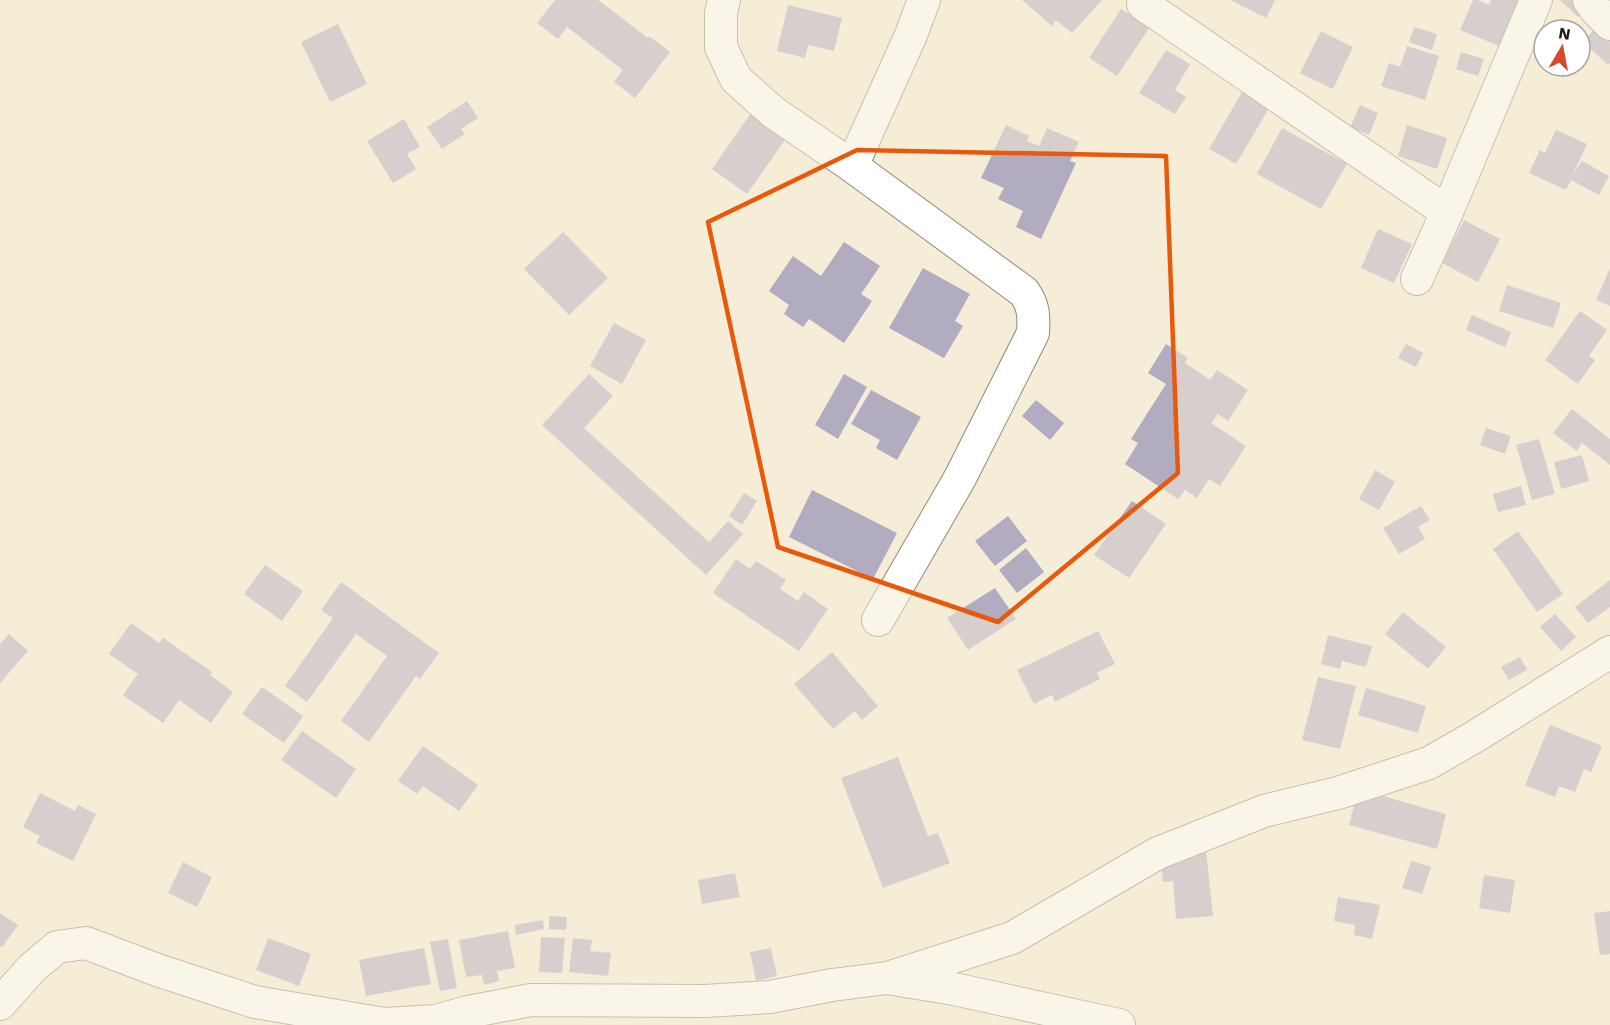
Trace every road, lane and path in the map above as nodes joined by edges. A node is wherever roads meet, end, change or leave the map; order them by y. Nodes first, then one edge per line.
1 (724, 0) edge
2 (924, 0) edge
3 (1536, 0) edge
4 (1589, 0) edge
5 (1143, 4) dead end
6 (1610, 24) edge
7 (852, 166) junction
8 (1447, 212) junction
9 (1417, 279) dead end
10 (878, 620) dead end
11 (1607, 660) edge
12 (887, 978) junction
13 (0, 1004) edge
14 (1119, 1025) edge

1 - 7 street
2 - 7 street
3 - 8 street
4 - 6 street
5 - 8 street
7 - 10 street
8 - 9 street
11 - 12 street
12 - 13 street
12 - 14 street

